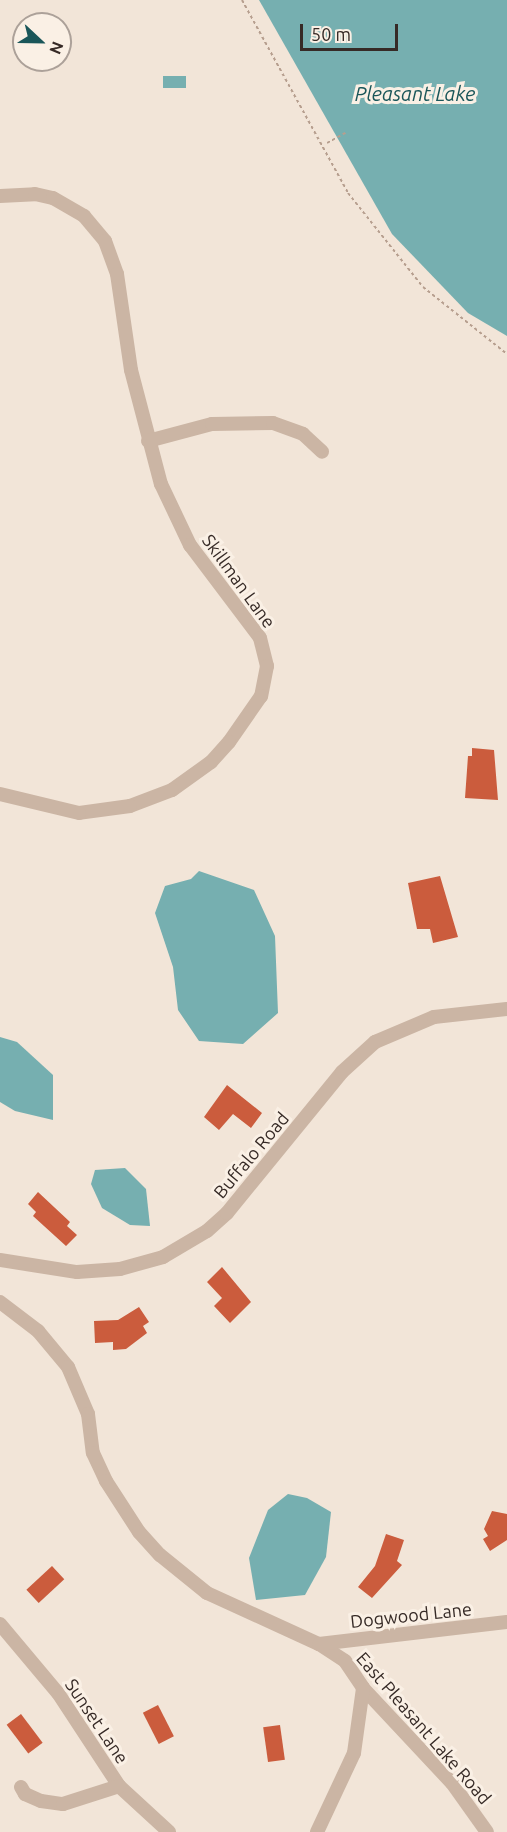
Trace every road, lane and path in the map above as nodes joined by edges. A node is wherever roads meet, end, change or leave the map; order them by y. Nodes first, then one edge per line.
1 (242, 0) edge
2 (347, 132) dead end
3 (327, 143) dead end
4 (0, 196) edge
5 (507, 354) edge
6 (148, 441) junction
7 (322, 452) dead end
8 (0, 794) edge
9 (507, 1009) edge
10 (0, 1260) edge
11 (0, 1302) edge
12 (507, 1622) edge
13 (0, 1624) edge
14 (319, 1644) junction
15 (363, 1688) junction
16 (119, 1786) junction
17 (21, 1787) dead end
18 (170, 1832) edge
19 (317, 1832) edge
20 (487, 1832) edge

1 - 5 path
2 - 3 path
4 - 6 street, Skillman Lane
6 - 7 street
6 - 8 street, Skillman Lane
9 - 10 street, Buffalo Road
11 - 14 street, East Pleasant Lake Road
12 - 14 street, Dogwood Lane
13 - 16 street, Sunset Lane
14 - 15 street, East Pleasant Lake Road
15 - 19 street
15 - 20 street, East Pleasant Lake Road
16 - 17 street
16 - 18 street, Sunset Lane

